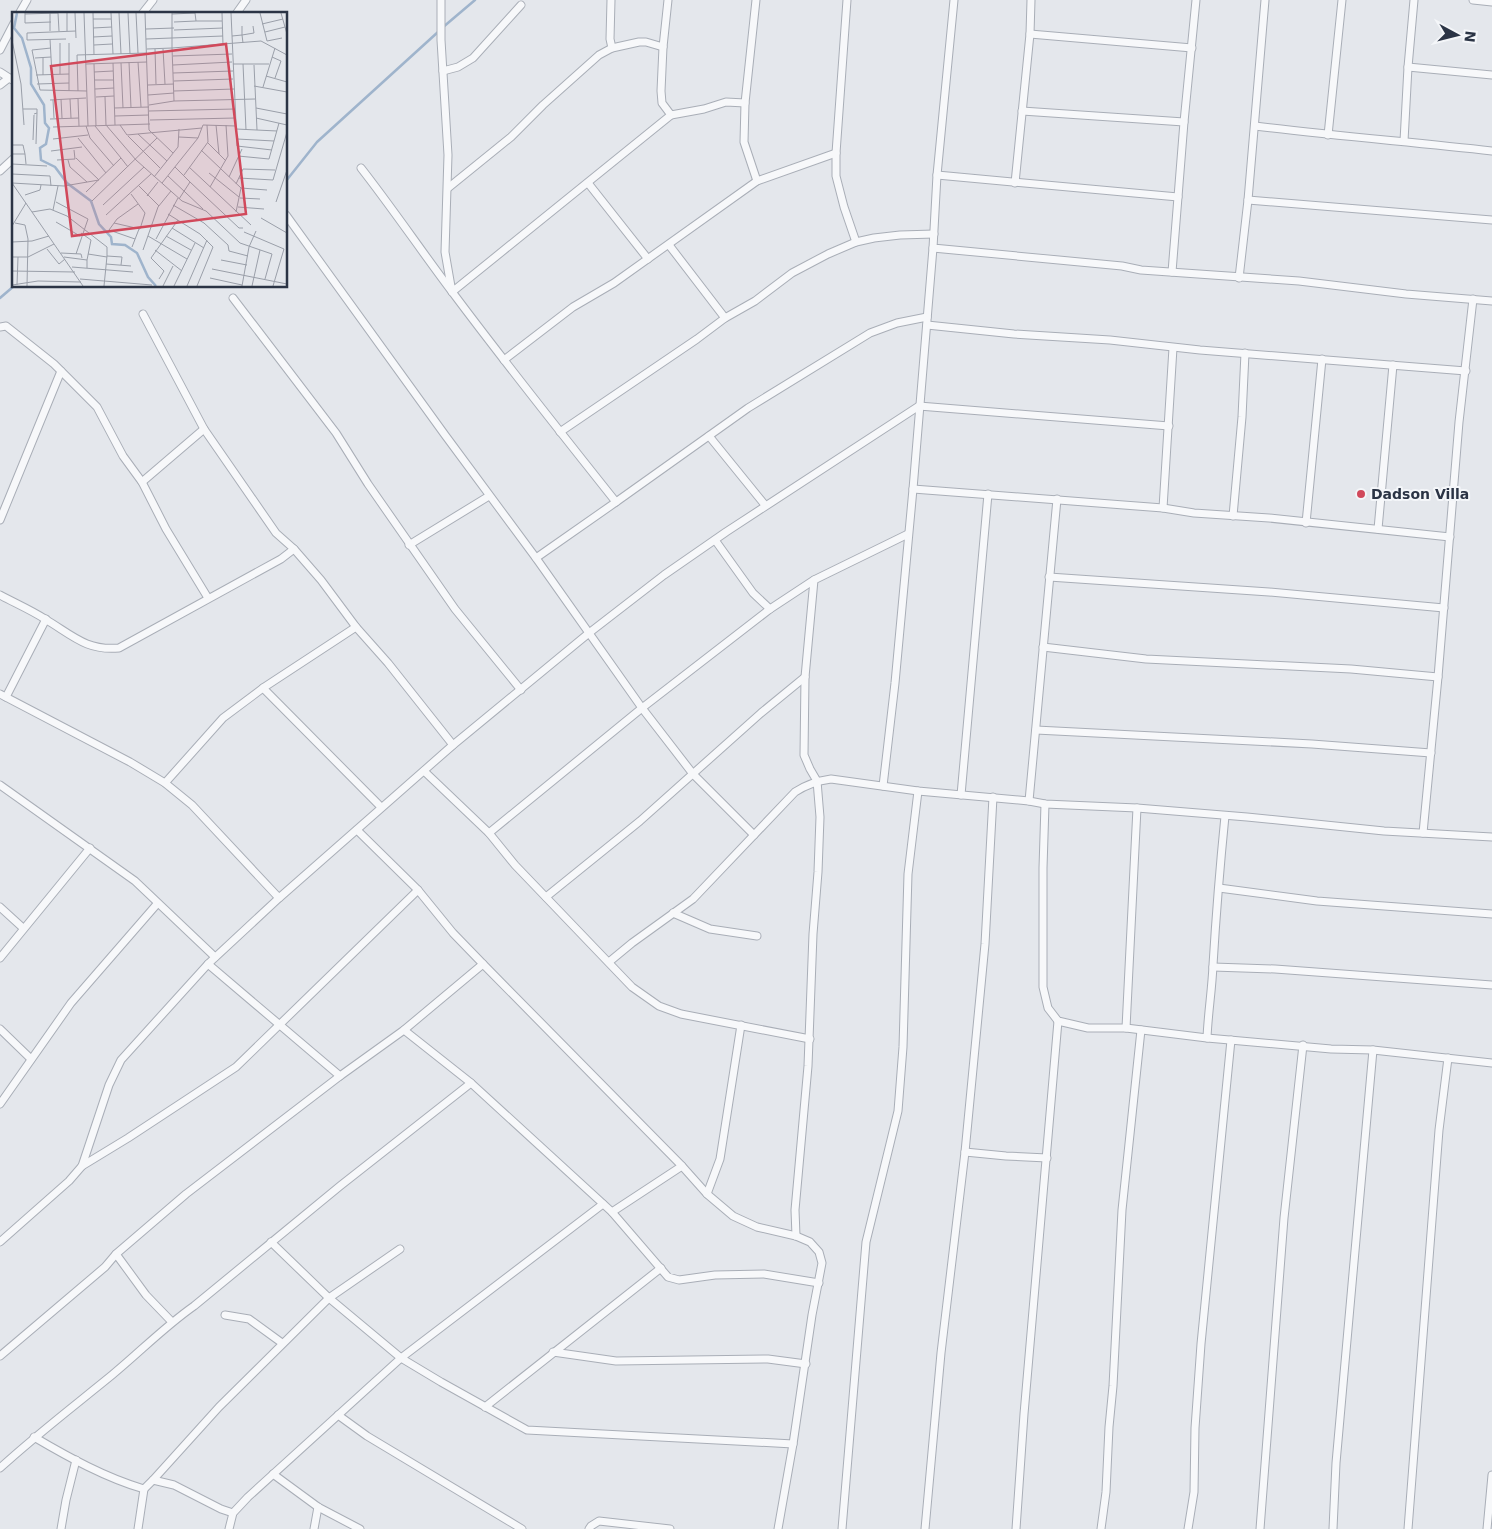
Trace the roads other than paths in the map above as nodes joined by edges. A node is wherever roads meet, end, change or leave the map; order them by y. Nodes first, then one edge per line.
1 (27, 0) edge
2 (153, 0) edge
3 (246, 0) edge
4 (441, 0) edge
5 (611, 0) edge
6 (668, 0) edge
7 (756, 0) edge
8 (847, 0) edge
9 (954, 0) edge
10 (1032, 0) edge
11 (1196, 0) edge
12 (1265, 0) edge
13 (1342, 0) edge
14 (1414, 0) edge
15 (1472, 0) edge
16 (1492, 2) edge
17 (521, 5) dead end
18 (20, 12) edge
19 (144, 12) edge
20 (237, 12) edge
21 (12, 27) edge
22 (1030, 34) junction
23 (663, 46) junction
24 (612, 48) junction
25 (1192, 48) junction
26 (0, 50) edge
27 (1408, 67) junction
28 (443, 71) junction
29 (0, 72) edge
30 (1492, 75) edge
31 (12, 79) edge
32 (0, 85) edge
33 (745, 103) junction
34 (1022, 111) junction
35 (671, 115) junction
36 (1184, 122) junction
37 (1255, 126) junction
38 (1328, 135) junction
39 (1404, 141) junction
40 (1492, 151) edge
41 (836, 153) junction
42 (12, 160) edge
43 (361, 168) dead end
44 (0, 170) edge
45 (937, 175) junction
46 (757, 181) junction
47 (588, 183) junction
48 (1015, 183) junction
49 (448, 188) junction
50 (1178, 197) junction
51 (1248, 200) junction
52 (288, 217) edge
53 (1492, 220) edge
54 (934, 234) junction
55 (856, 242) junction
56 (669, 244) junction
57 (934, 248) junction
58 (648, 259) junction
59 (1172, 272) junction
60 (1239, 278) junction
61 (452, 292) junction
62 (233, 298) dead end
63 (1473, 299) junction
64 (1492, 301) edge
65 (143, 314) dead end
66 (927, 317) junction
67 (725, 318) junction
68 (927, 325) junction
69 (0, 327) edge
70 (1173, 348) junction
71 (1245, 353) junction
72 (504, 360) junction
73 (1322, 360) junction
74 (1393, 365) junction
75 (61, 371) junction
76 (1466, 372) junction
77 (919, 406) junction
78 (1169, 426) junction
79 (204, 429) junction
80 (560, 432) junction
81 (709, 436) junction
82 (142, 482) junction
83 (913, 489) junction
84 (988, 494) junction
85 (489, 496) junction
86 (1057, 499) junction
87 (616, 502) junction
88 (765, 505) junction
89 (1163, 508) junction
90 (1233, 516) junction
91 (0, 520) edge
92 (1306, 523) junction
93 (1378, 529) junction
94 (908, 534) junction
95 (1450, 537) junction
96 (715, 540) junction
97 (409, 545) junction
98 (294, 549) junction
99 (536, 558) junction
100 (1049, 577) junction
101 (814, 580) junction
102 (0, 595) edge
103 (208, 598) junction
104 (1444, 608) junction
105 (770, 609) junction
106 (46, 619) junction
107 (356, 626) junction
108 (589, 633) junction
109 (1043, 647) junction
110 (805, 677) junction
111 (1438, 677) junction
112 (263, 688) junction
113 (520, 690) junction
114 (3, 696) edge
115 (642, 708) junction
116 (1036, 730) junction
117 (454, 745) junction
118 (1431, 753) junction
119 (424, 771) junction
120 (692, 774) junction
121 (817, 781) junction
122 (165, 783) junction
123 (0, 785) edge
124 (883, 786) junction
125 (918, 791) junction
126 (961, 795) junction
127 (993, 797) junction
128 (1029, 801) junction
129 (1045, 804) junction
130 (381, 807) junction
131 (1137, 808) junction
132 (1225, 816) junction
133 (357, 830) junction
134 (489, 833) junction
135 (1423, 833) junction
136 (754, 835) junction
137 (1492, 837) edge
138 (90, 848) junction
139 (1219, 888) junction
140 (418, 890) junction
141 (546, 897) junction
142 (279, 898) junction
143 (157, 904) junction
144 (0, 907) edge
145 (673, 913) junction
146 (1492, 914) edge
147 (24, 928) junction
148 (757, 936) dead end
149 (215, 957) junction
150 (0, 958) edge
151 (610, 962) junction
152 (208, 964) junction
153 (484, 964) junction
154 (1213, 967) junction
155 (1492, 985) edge
156 (1058, 1021) junction
157 (280, 1024) junction
158 (741, 1025) junction
159 (1126, 1028) junction
160 (0, 1029) edge
161 (404, 1030) junction
162 (1141, 1030) junction
163 (1207, 1038) junction
164 (810, 1039) junction
165 (1230, 1040) junction
166 (1303, 1045) junction
167 (1373, 1050) junction
168 (1448, 1058) junction
169 (31, 1059) junction
170 (1492, 1063) edge
171 (340, 1076) junction
172 (470, 1083) junction
173 (0, 1104) edge
174 (965, 1152) junction
175 (1047, 1158) junction
176 (82, 1166) junction
177 (682, 1166) junction
178 (708, 1194) junction
179 (603, 1204) junction
180 (612, 1212) junction
181 (796, 1236) junction
182 (0, 1242) edge
183 (271, 1242) junction
184 (400, 1249) dead end
185 (116, 1254) junction
186 (661, 1268) junction
187 (818, 1283) junction
188 (329, 1298) junction
189 (225, 1315) dead end
190 (172, 1322) junction
191 (282, 1343) junction
192 (554, 1352) junction
193 (0, 1356) edge
194 (401, 1358) junction
195 (806, 1364) junction
196 (485, 1407) junction
197 (338, 1415) junction
198 (34, 1437) junction
199 (793, 1444) junction
200 (76, 1460) junction
201 (0, 1468) edge
202 (273, 1474) junction
203 (1492, 1475) edge
204 (153, 1480) junction
205 (144, 1489) junction
206 (318, 1506) junction
207 (1491, 1508) edge
208 (233, 1512) junction
209 (508, 1521) junction
210 (60, 1529) edge
211 (138, 1529) edge
212 (229, 1529) edge
213 (314, 1529) edge
214 (360, 1529) edge
215 (505, 1529) edge
216 (522, 1529) edge
217 (589, 1529) edge
218 (660, 1529) edge
219 (670, 1529) edge
220 (778, 1529) edge
221 (842, 1529) edge
222 (926, 1529) edge
223 (1016, 1529) edge
224 (1101, 1529) edge
225 (1188, 1529) edge
226 (1260, 1529) edge
227 (1332, 1529) edge
228 (1408, 1529) edge
229 (1487, 1529) edge

1 - 18 street
2 - 19 street
3 - 20 street
4 - 28 street
5 - 24 street
6 - 23 street
7 - 33 street
8 - 41 street
9 - 45 street
10 - 22 street
11 - 25 street
12 - 37 street
13 - 38 street
14 - 27 street
15 - 16 street
17 - 28 street
21 - 26 street
22 - 25 street
22 - 34 street
23 - 24 street
23 - 35 street
24 - 49 street
25 - 36 street
27 - 30 street
27 - 39 street
28 - 49 street
29 - 31 street
31 - 32 street
33 - 35 street
33 - 46 street
34 - 36 street
34 - 48 street
35 - 47 street
36 - 50 street
37 - 38 street
37 - 51 street
38 - 39 street
39 - 40 street
41 - 46 street
41 - 55 street
42 - 44 street
43 - 61 street
45 - 48 street
45 - 54 street
46 - 56 street
47 - 58 street
47 - 61 street
48 - 50 street
49 - 61 street
50 - 59 street
51 - 53 street
51 - 60 street
52 - 85 street
54 - 55 street
54 - 57 street
55 - 67 street
56 - 58 street
56 - 67 street
57 - 59 street
57 - 66 street
58 - 72 street
59 - 60 street
60 - 63 street
61 - 72 street
62 - 97 street
63 - 64 street
63 - 76 street
65 - 79 street
66 - 68 street
66 - 81 street
67 - 80 street
68 - 70 street
68 - 77 street
69 - 75 street
70 - 71 street
70 - 78 street
71 - 73 street
71 - 90 street
72 - 80 street
73 - 74 street
73 - 92 street
74 - 76 street
74 - 93 street
75 - 82 street
75 - 91 street
76 - 95 street
77 - 78 street
77 - 83 street
77 - 88 street
78 - 89 street
79 - 82 street
79 - 98 street
80 - 87 street
81 - 87 street
81 - 88 street
82 - 103 street
83 - 84 street
83 - 94 street
84 - 86 street
84 - 126 street
85 - 97 street
85 - 99 street
86 - 89 street
86 - 100 street
87 - 99 street
88 - 96 street
89 - 90 street
90 - 92 street
92 - 93 street
93 - 95 street
94 - 101 street
94 - 124 street
95 - 104 street
96 - 105 street
96 - 108 street
97 - 113 street
98 - 103 street
98 - 107 street
99 - 108 street
100 - 104 street
100 - 109 street
101 - 105 street
101 - 110 street
102 - 106 street
103 - 106 street
104 - 111 street
105 - 115 street
106 - 114 street
107 - 112 street
107 - 117 street
108 - 113 street
108 - 115 street
109 - 111 street
109 - 116 street
110 - 120 street
110 - 121 street
111 - 118 street
112 - 122 street
112 - 130 street
113 - 117 street
114 - 122 street
115 - 120 street
115 - 134 street
116 - 118 street
116 - 128 street
117 - 119 street
118 - 135 street
119 - 130 street
119 - 134 street
120 - 136 street
120 - 141 street
121 - 124 street
121 - 136 street
121 - 164 street
122 - 142 street
123 - 138 street
124 - 125 street
125 - 126 street
125 - 221 street
126 - 127 street
127 - 128 street
127 - 174 street
128 - 129 street
129 - 131 street
129 - 156 street
130 - 133 street
131 - 132 street
131 - 159 street
132 - 135 street
132 - 139 street
133 - 140 street
133 - 142 street
134 - 141 street
135 - 137 street
136 - 145 street
138 - 143 street
138 - 147 street
139 - 146 street
139 - 154 street
140 - 153 street
140 - 157 street
141 - 151 street
142 - 149 street
143 - 149 street
143 - 169 street
144 - 147 street
145 - 148 street
145 - 151 street
147 - 150 street
149 - 152 street
151 - 158 street
152 - 157 street
152 - 176 street
153 - 161 street
153 - 177 street
154 - 155 street
154 - 163 street
156 - 159 street
156 - 175 street
157 - 171 street
157 - 176 street
158 - 164 street
158 - 178 street
159 - 162 street
160 - 169 street
161 - 171 street
161 - 172 street
162 - 163 street
162 - 224 street
163 - 165 street
164 - 181 street
165 - 166 street
165 - 225 street
166 - 167 street
166 - 226 street
167 - 168 street
167 - 227 street
168 - 170 street
168 - 228 street
169 - 173 street
171 - 185 street
172 - 179 street
172 - 183 street
174 - 175 street
174 - 222 street
175 - 223 street
176 - 182 street
177 - 178 street
177 - 180 street
178 - 181 street
179 - 180 street
179 - 194 street
180 - 186 street
181 - 187 street
183 - 188 street
183 - 190 street
184 - 188 street
185 - 190 street
185 - 193 street
186 - 187 street
186 - 192 street
187 - 195 street
188 - 191 street
188 - 194 street
189 - 191 street
190 - 198 street
191 - 204 street
192 - 195 street
192 - 196 street
194 - 196 street
194 - 197 street
195 - 199 street
196 - 199 street
197 - 202 street
197 - 209 street
198 - 200 street
198 - 201 street
199 - 220 street
200 - 205 street
200 - 210 street
202 - 206 street
202 - 208 street
203 - 207 street
204 - 205 street
204 - 208 street
205 - 211 street
206 - 213 street
206 - 214 street
207 - 229 street
208 - 212 street
209 - 215 street
209 - 216 street
217 - 218 street
218 - 219 street

